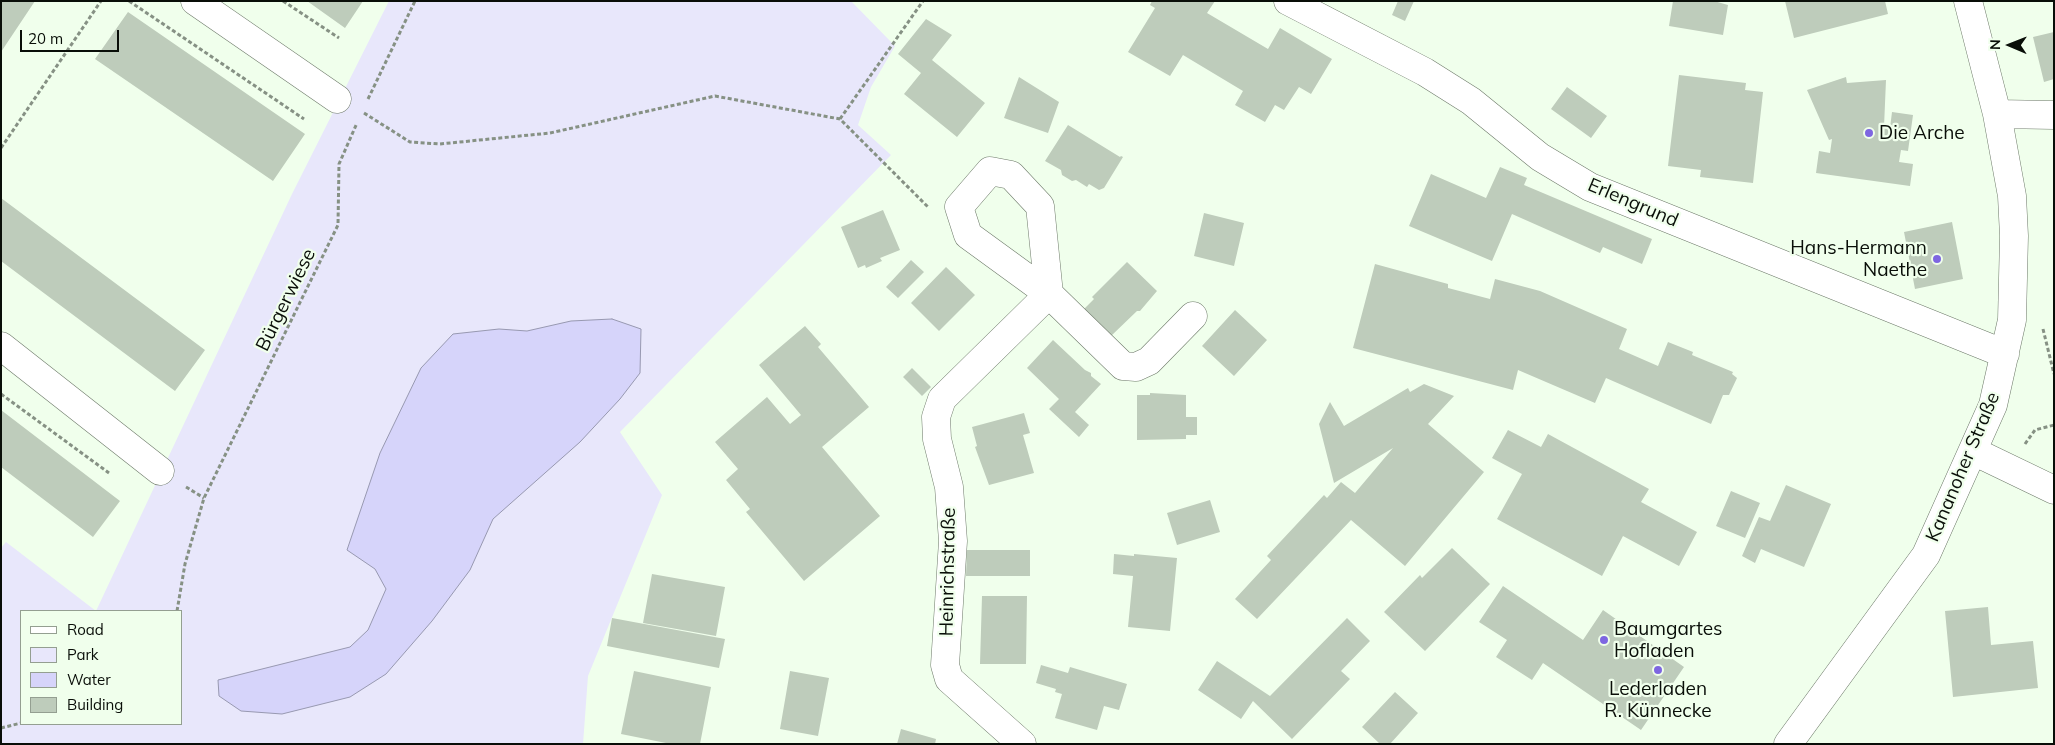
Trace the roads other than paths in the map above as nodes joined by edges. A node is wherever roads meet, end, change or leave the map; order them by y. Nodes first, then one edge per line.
1 (195, 1) edge
2 (1288, 1) edge
3 (1968, 1) edge
4 (337, 99) dead end
5 (1997, 114) junction
6 (2054, 114) edge
7 (1049, 294) junction
8 (1193, 316) dead end
9 (1, 346) edge
10 (2004, 354) junction
11 (1973, 451) junction
12 (160, 471) dead end
13 (2054, 490) edge
14 (1022, 744) edge
15 (1788, 744) edge

1 - 4 street
2 - 10 street, Erlengrund
3 - 5 street, Kananoher Straße
5 - 6 street
5 - 10 street, Kananoher Straße
7 - 7 street
7 - 8 street
7 - 14 street, Heinrichstraße
9 - 12 street
10 - 11 street, Kananoher Straße
11 - 13 street
11 - 15 street, Kananoher Straße

